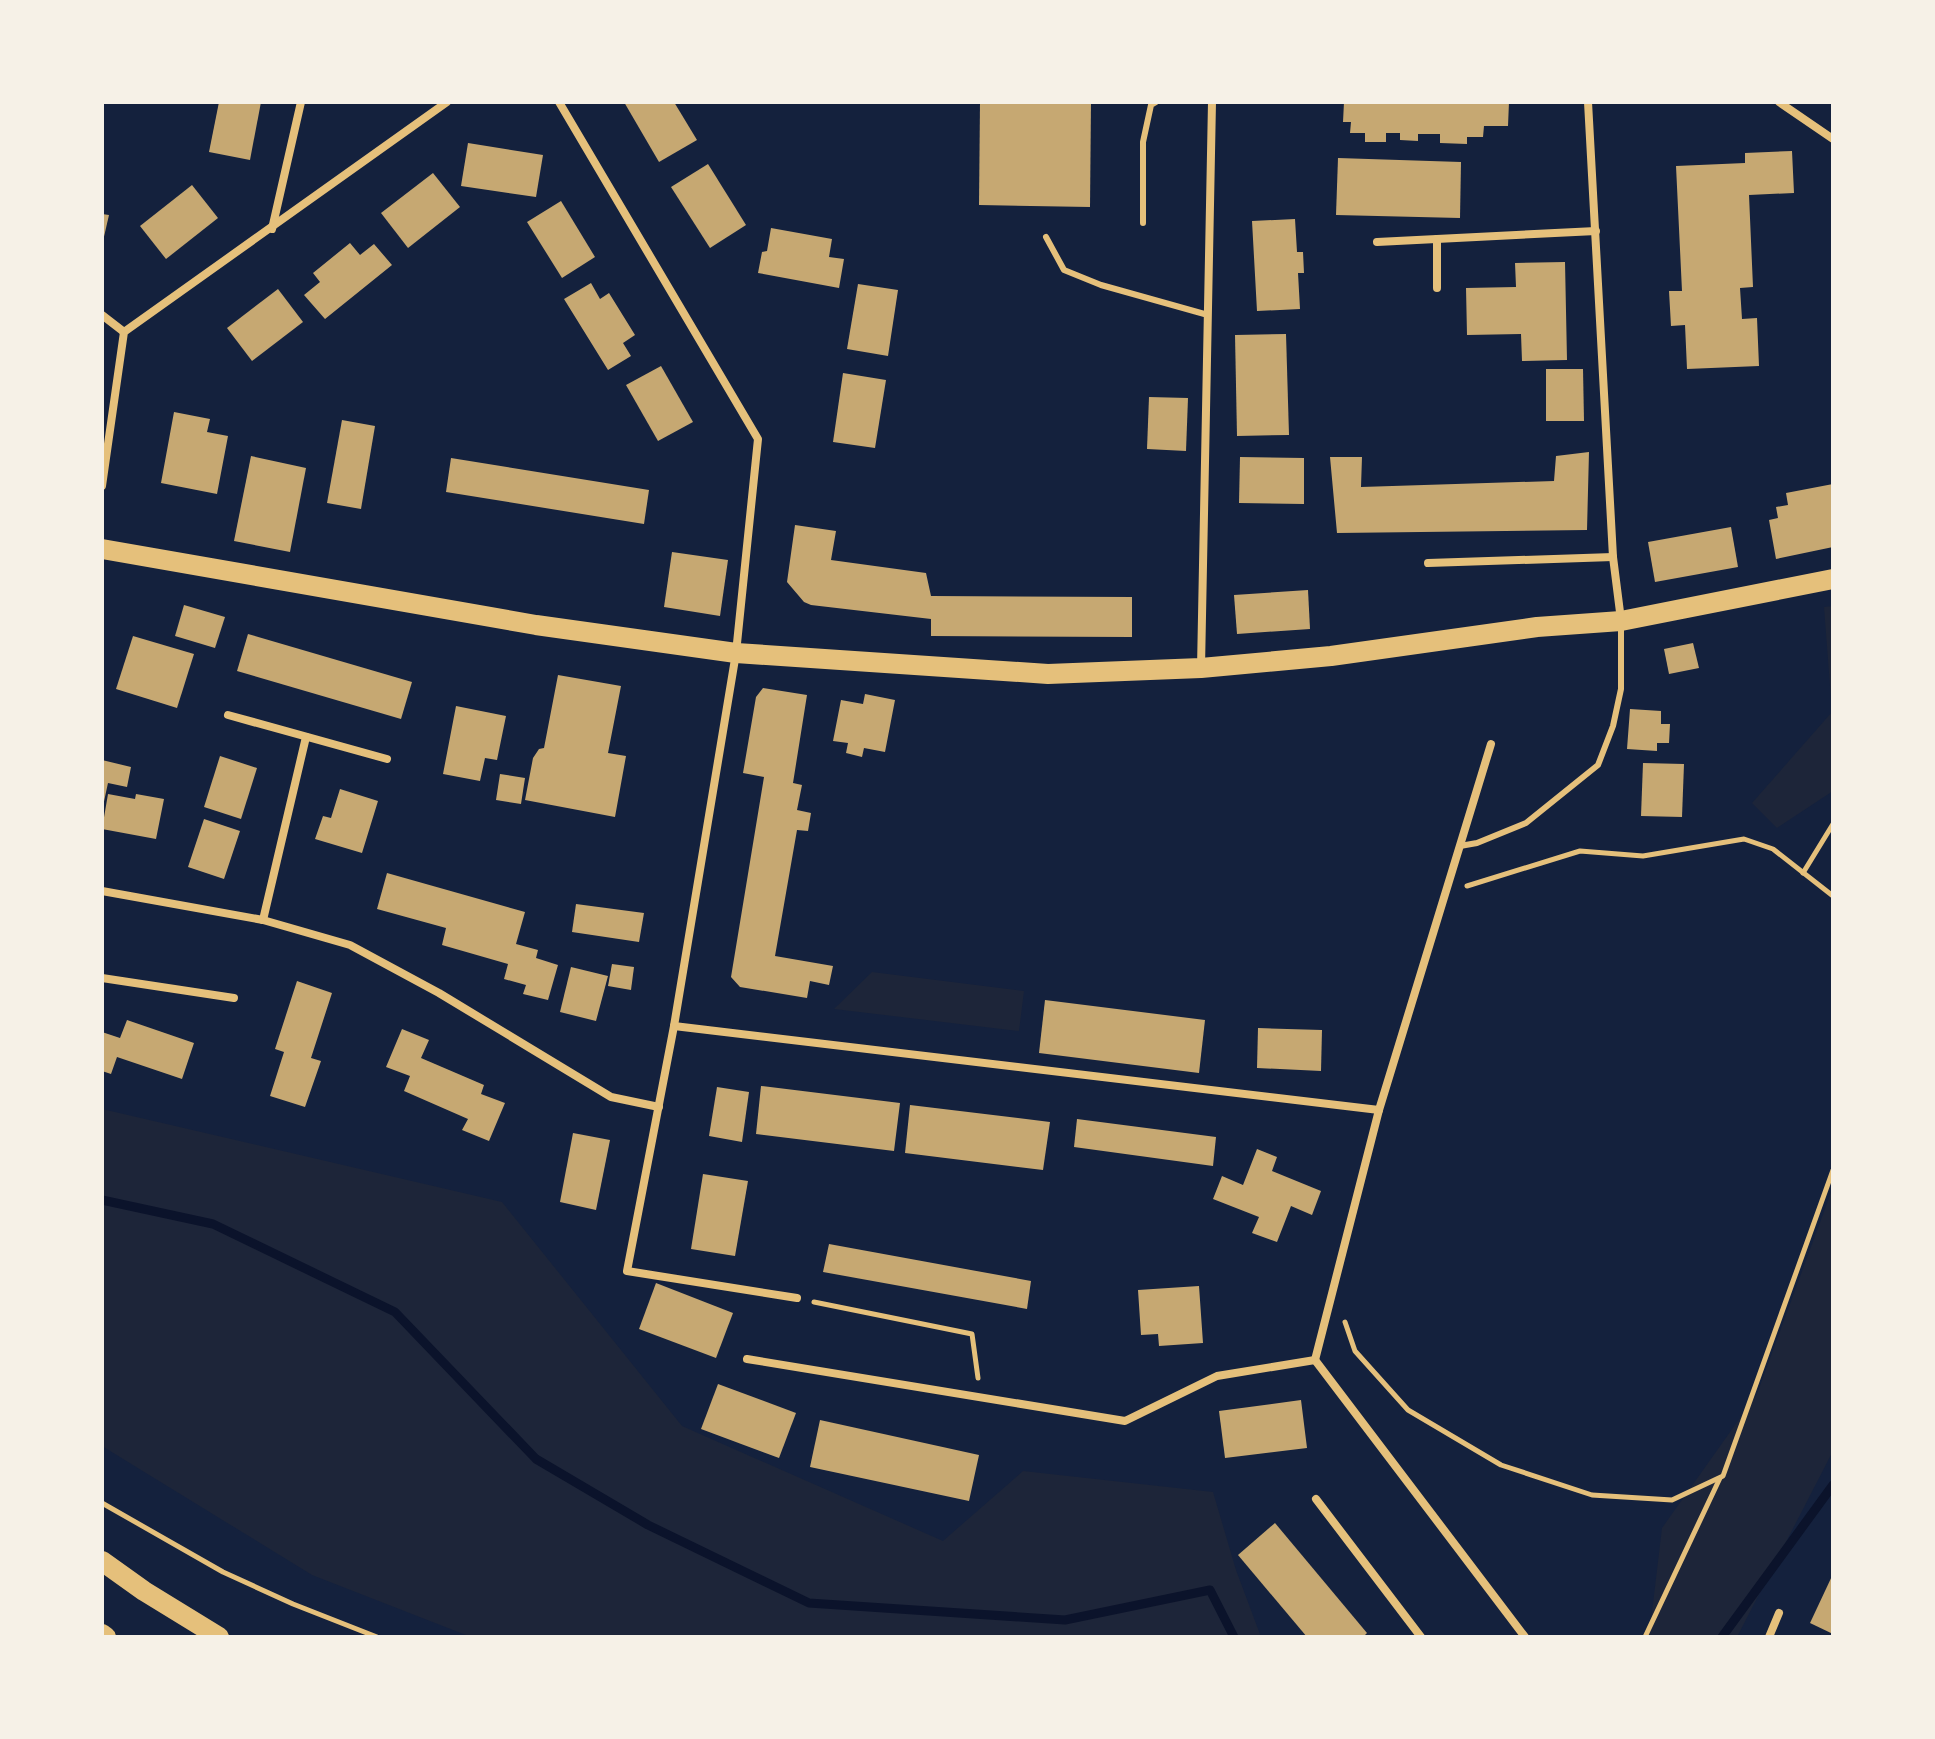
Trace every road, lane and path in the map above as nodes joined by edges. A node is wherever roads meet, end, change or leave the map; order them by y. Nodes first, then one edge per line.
1 (301, 102) edge
2 (447, 102) edge
3 (559, 102) edge
4 (1156, 102) edge
5 (1212, 102) edge
6 (1588, 102) edge
7 (1779, 102) edge
8 (1833, 139) edge
9 (1143, 223) dead end
10 (272, 229) junction
11 (1596, 231) junction
12 (1046, 237) dead end
13 (1437, 239) junction
14 (1377, 242) dead end
15 (1437, 288) dead end
16 (102, 315) edge
17 (1208, 315) junction
18 (124, 332) junction
19 (102, 486) edge
20 (102, 549) edge
21 (1613, 557) junction
22 (1428, 563) dead end
23 (1833, 579) edge
24 (1621, 621) junction
25 (736, 653) junction
26 (1201, 668) junction
27 (228, 715) dead end
28 (306, 737) junction
29 (1491, 744) dead end
30 (387, 759) dead end
31 (1833, 824) edge
32 (1460, 846) junction
33 (1803, 873) junction
34 (102, 891) edge
35 (1446, 892) junction
36 (1833, 896) edge
37 (263, 920) junction
38 (102, 978) edge
39 (234, 998) dead end
40 (674, 1026) junction
41 (659, 1107) junction
42 (1379, 1110) junction
43 (1833, 1170) edge
44 (797, 1298) joint
45 (1329, 1302) junction
46 (747, 1359) dead end
47 (1315, 1360) junction
48 (981, 1398) junction
49 (1721, 1477) junction
50 (1316, 1499) dead end
51 (102, 1503) edge
52 (102, 1561) edge
53 (1779, 1613) dead end
54 (219, 1637) edge
55 (377, 1637) edge
56 (1421, 1637) edge
57 (1525, 1637) edge
58 (1645, 1637) edge
59 (1769, 1637) edge

1 - 10 street
2 - 10 street
3 - 25 street
4 - 9 lane
5 - 17 street
6 - 11 street
7 - 8 street
10 - 18 street
11 - 13 street
11 - 21 street
12 - 17 lane
13 - 14 street
13 - 15 street
16 - 18 street
17 - 26 street
18 - 19 street
20 - 25 main road
21 - 22 street
21 - 24 street
23 - 24 main road
24 - 26 main road
24 - 32 lane
25 - 26 main road
25 - 40 street
27 - 28 street
28 - 30 street
28 - 37 street
29 - 32 street
31 - 33 path
32 - 35 street
33 - 35 path
33 - 36 path
34 - 37 street
35 - 42 street
37 - 41 street
38 - 39 street
40 - 41 street
40 - 42 street
41 - 44 street
42 - 45 street
43 - 49 path
44 - 48 path
45 - 47 street
45 - 49 path
46 - 48 street
47 - 48 street
47 - 57 street
49 - 58 path
50 - 56 street
51 - 55 path
52 - 54 main road
53 - 59 street

